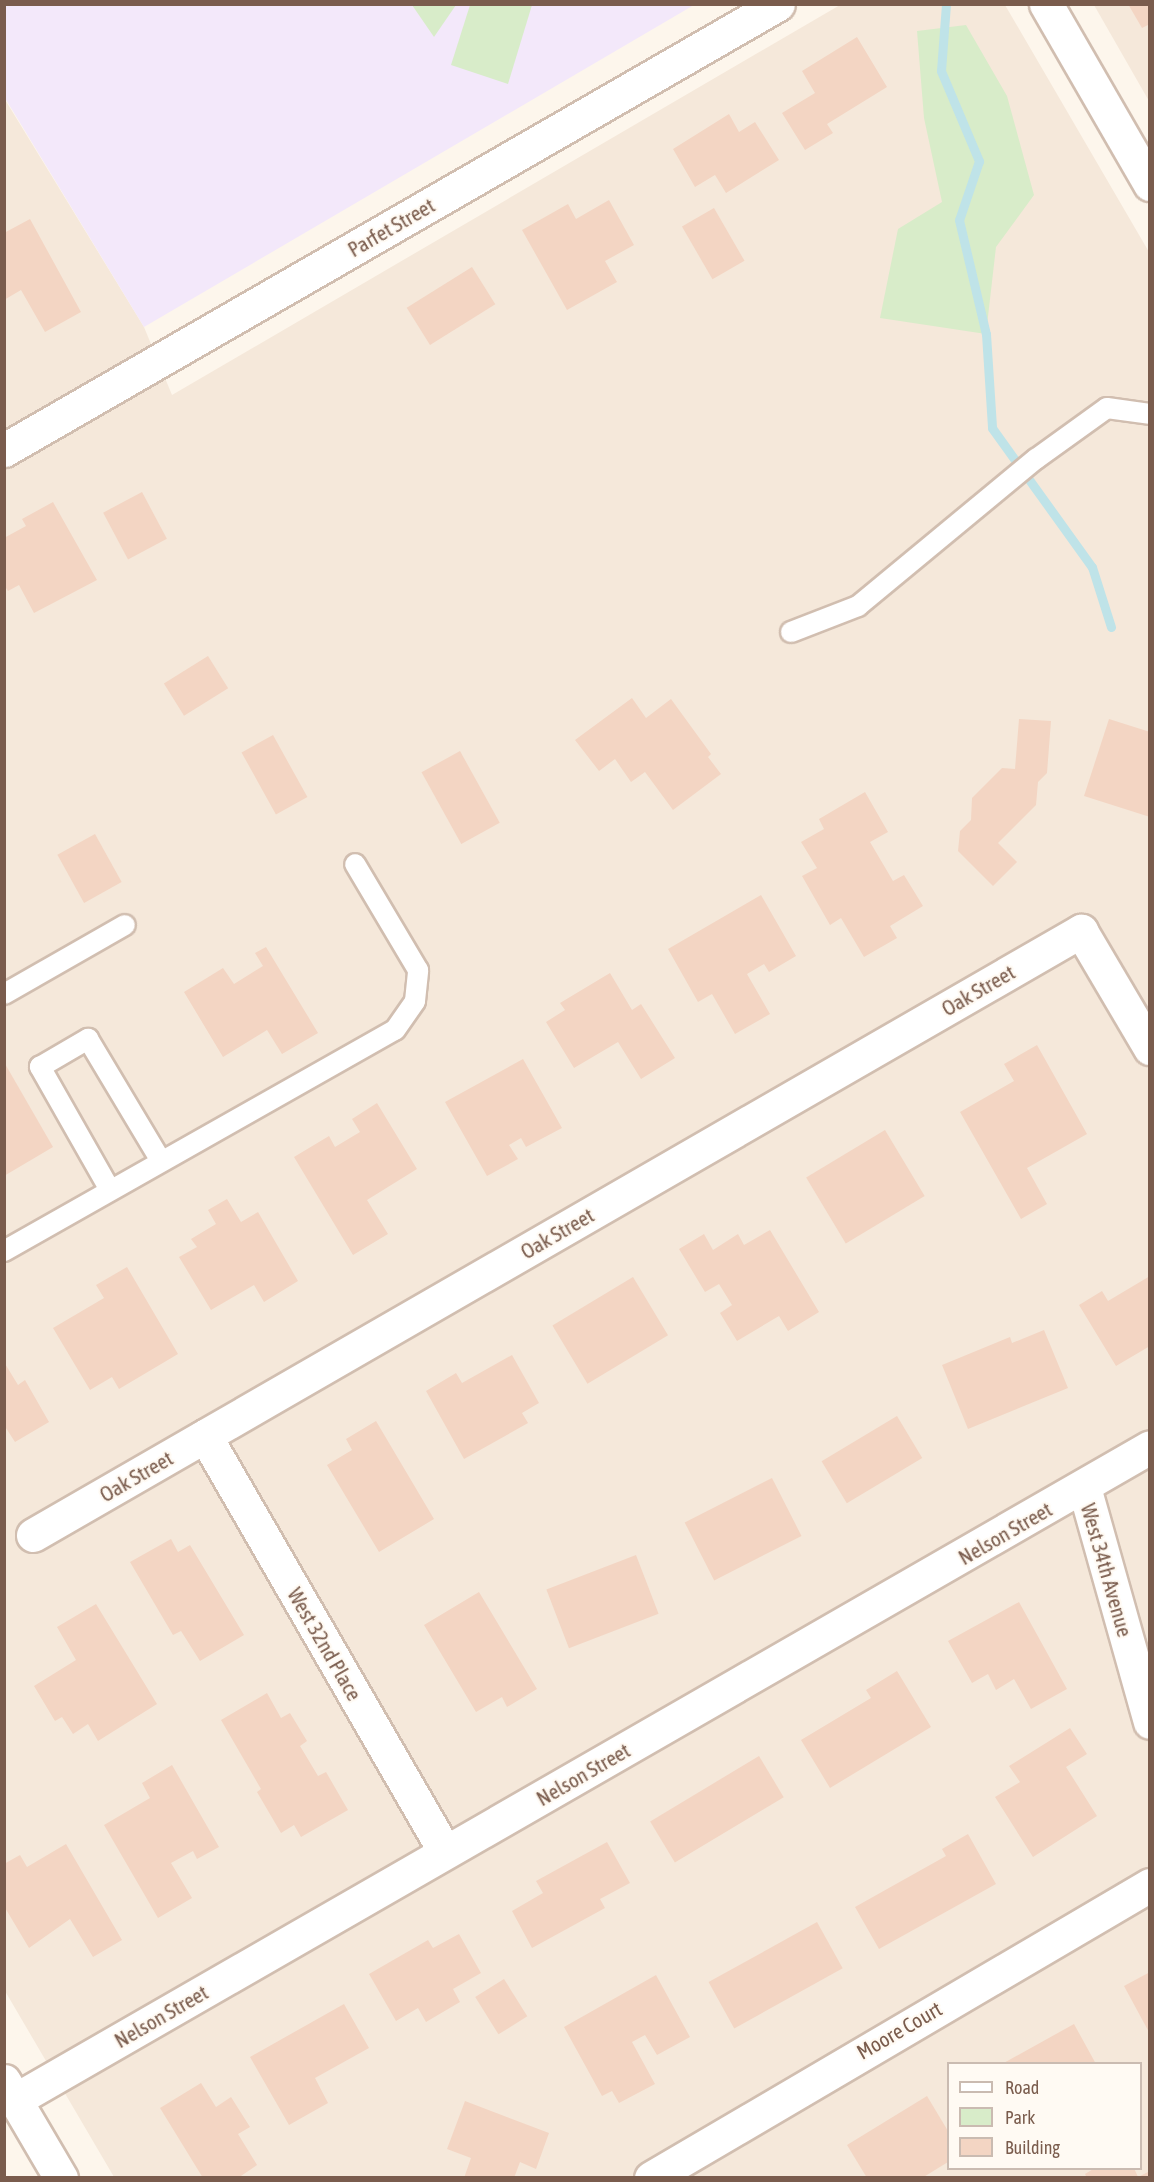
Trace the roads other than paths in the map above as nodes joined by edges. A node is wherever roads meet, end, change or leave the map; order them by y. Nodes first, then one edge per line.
1 (777, 4) edge
2 (1046, 4) edge
3 (1149, 184) edge
4 (1149, 414) edge
5 (4, 450) edge
6 (791, 632) dead end
7 (355, 864) dead end
8 (125, 925) dead end
9 (4, 993) edge
10 (1149, 1048) edge
11 (161, 1161) junction
12 (110, 1190) junction
13 (4, 1251) edge
14 (205, 1436) junction
15 (1149, 1447) edge
16 (1084, 1487) junction
17 (33, 1535) dead end
18 (1149, 1722) edge
19 (445, 1852) junction
20 (1149, 1885) edge
21 (10, 2091) edge
22 (61, 2178) edge
23 (651, 2178) edge

1 - 5 street, Parfet Street
2 - 3 street
4 - 6 lane
7 - 11 lane
8 - 9 lane
10 - 14 street, Oak Street
11 - 12 lane
11 - 12 lane
12 - 13 lane
14 - 17 street, Oak Street
14 - 19 street, West 32nd Place
15 - 16 street, Nelson Street
16 - 18 street, West 34th Avenue
16 - 19 street, Nelson Street
19 - 21 street, Nelson Street
20 - 23 street, Moore Court
21 - 22 street

